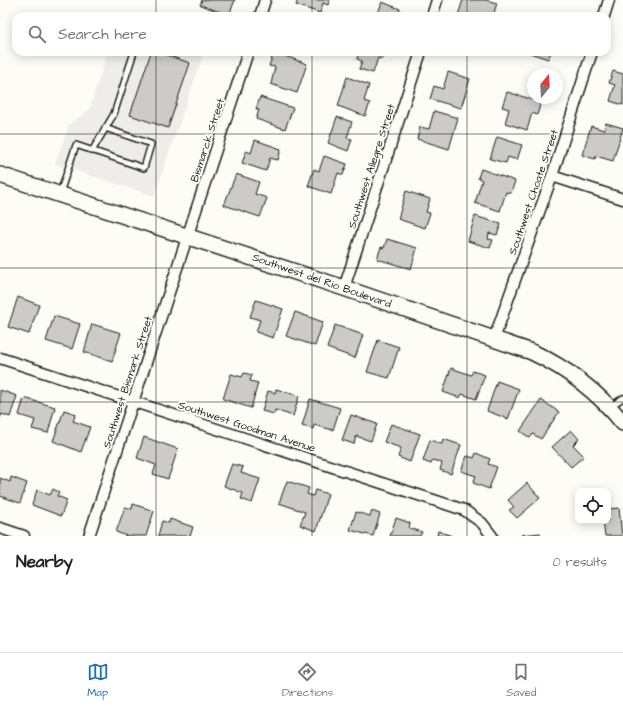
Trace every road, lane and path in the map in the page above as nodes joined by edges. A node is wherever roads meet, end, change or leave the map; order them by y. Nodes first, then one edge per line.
1 (265, 0) edge
2 (438, 0) edge
3 (609, 0) edge
4 (261, 12) edge
5 (434, 12) edge
6 (605, 12) edge
7 (133, 56) edge
8 (247, 56) edge
9 (419, 56) edge
10 (591, 56) edge
11 (105, 128) junction
12 (92, 150) junction
13 (0, 175) edge
14 (552, 176) junction
15 (60, 194) junction
16 (623, 199) edge
17 (188, 236) junction
18 (344, 288) junction
19 (494, 339) junction
20 (0, 358) edge
21 (623, 398) edge
22 (133, 401) junction
23 (610, 407) junction
24 (623, 423) edge
25 (0, 528) edge
26 (24, 536) edge
27 (89, 536) edge
28 (492, 536) edge

1 - 4 street
2 - 5 street
3 - 6 street
7 - 11 lane
8 - 17 street, Bismarck Street
9 - 18 street, Southwest Allegre Street
10 - 14 street, Southwest Choate Street
11 - 12 lane
11 - 12 lane
12 - 15 lane
13 - 15 street, Southwest del Rio Boulevard
14 - 16 street
14 - 19 street, Southwest Choate Street
15 - 17 street, Southwest del Rio Boulevard
17 - 18 street, Southwest del Rio Boulevard
17 - 22 street, Southwest Bismark Street
18 - 19 street, Southwest del Rio Boulevard
19 - 23 street, Southwest del Rio Boulevard
20 - 22 street, Southwest Goodman Avenue
21 - 23 lane
22 - 27 street, Southwest Bismark Street
22 - 28 street, Southwest Goodman Avenue
23 - 24 street, Southwest del Rio Boulevard
25 - 26 street

